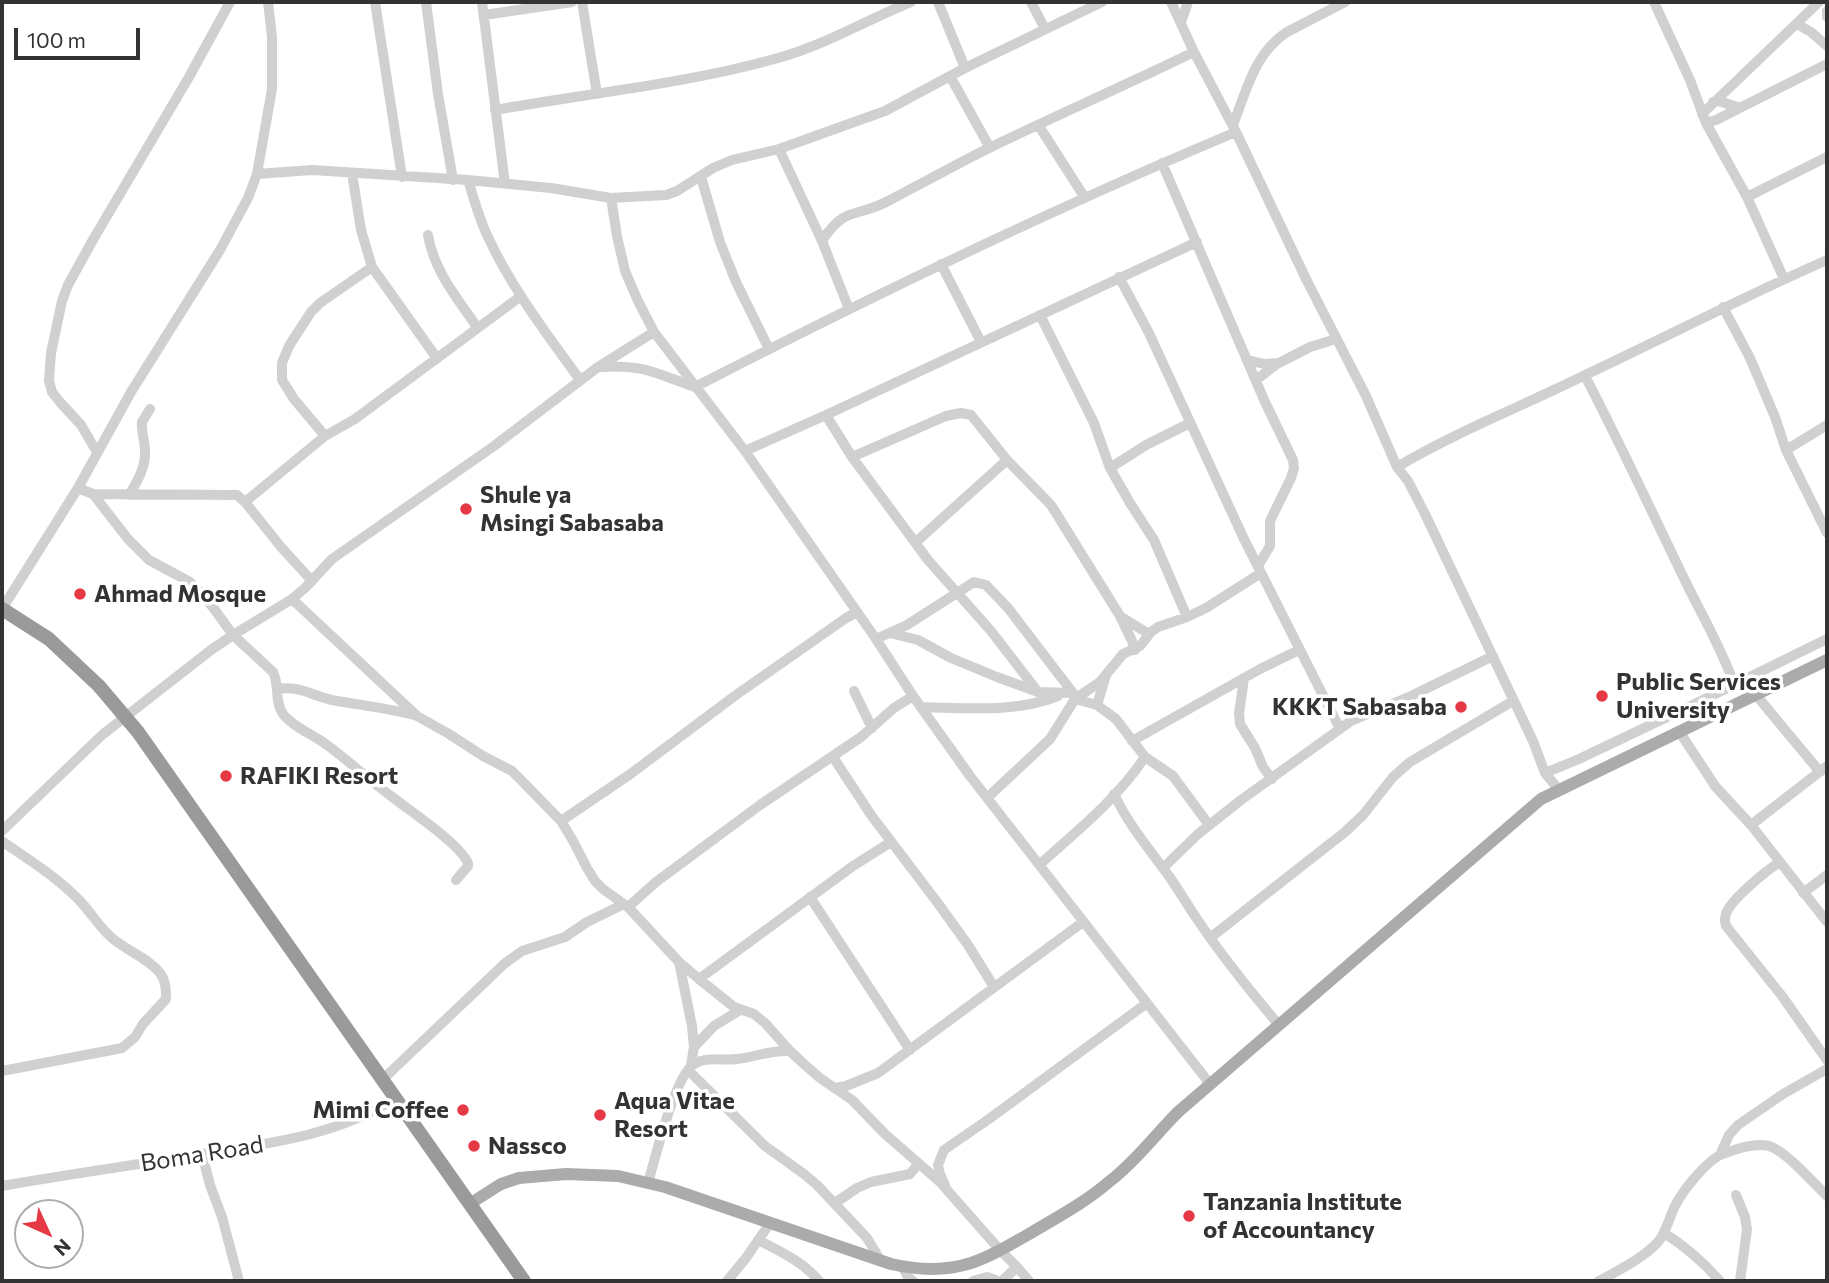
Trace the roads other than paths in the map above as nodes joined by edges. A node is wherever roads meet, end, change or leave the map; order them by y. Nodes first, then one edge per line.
1 (230, 2) edge
2 (268, 2) edge
3 (375, 2) edge
4 (426, 2) edge
5 (482, 2) edge
6 (572, 2) edge
7 (582, 2) edge
8 (911, 2) edge
9 (938, 2) edge
10 (1031, 2) edge
11 (1102, 2) edge
12 (1171, 2) edge
13 (1188, 2) edge
14 (1345, 2) edge
15 (1654, 2) edge
16 (1819, 2) edge
17 (484, 15) junction
18 (1181, 22) junction
19 (1797, 24) junction
20 (1045, 29) junction
21 (1827, 46) edge
22 (1195, 52) junction
23 (1827, 64) edge
24 (965, 68) junction
25 (950, 76) junction
26 (597, 94) junction
27 (1713, 102) junction
28 (1740, 108) junction
29 (495, 110) junction
30 (1704, 118) junction
31 (1039, 126) junction
32 (1234, 129) junction
33 (990, 148) junction
34 (779, 149) junction
35 (1827, 157) edge
36 (1162, 163) junction
37 (352, 173) junction
38 (257, 174) junction
39 (402, 177) junction
40 (701, 177) junction
41 (453, 180) junction
42 (468, 180) junction
43 (505, 184) junction
44 (1747, 197) junction
45 (611, 198) junction
46 (1085, 198) junction
47 (428, 235) dead end
48 (822, 241) junction
49 (1197, 242) junction
50 (1827, 260) edge
51 (941, 264) junction
52 (372, 267) junction
53 (1119, 277) junction
54 (1784, 279) junction
55 (520, 296) junction
56 (1723, 307) junction
57 (849, 309) junction
58 (1040, 315) junction
59 (477, 327) junction
60 (654, 332) junction
61 (1336, 339) junction
62 (981, 342) junction
63 (769, 349) junction
64 (436, 357) junction
65 (1248, 360) junction
66 (1279, 363) junction
67 (598, 367) junction
68 (1585, 376) junction
69 (580, 380) junction
70 (1256, 380) junction
71 (695, 387) junction
72 (150, 409) dead end
73 (826, 415) junction
74 (1191, 423) junction
75 (1827, 425) edge
76 (325, 436) junction
77 (1786, 450) junction
78 (745, 451) junction
79 (97, 452) junction
80 (852, 457) junction
81 (1007, 460) junction
82 (1397, 467) junction
83 (1110, 468) junction
84 (78, 488) junction
85 (93, 494) junction
86 (129, 495) junction
87 (245, 502) junction
88 (1827, 533) edge
89 (915, 542) junction
90 (1259, 569) junction
91 (312, 581) junction
92 (956, 593) junction
93 (292, 598) junction
94 (2, 609) edge
95 (857, 612) junction
96 (1120, 616) junction
97 (1186, 618) junction
98 (890, 634) junction
99 (1149, 634) junction
100 (233, 635) junction
101 (876, 639) junction
102 (1827, 639) edge
103 (1135, 650) junction
104 (1299, 650) junction
105 (1493, 656) junction
106 (1827, 660) edge
107 (1106, 674) junction
108 (1244, 678) junction
109 (1734, 684) junction
110 (278, 689) junction
111 (854, 691) dead end
112 (1038, 692) junction
113 (1071, 695) junction
114 (1756, 695) junction
115 (913, 696) junction
116 (1513, 701) junction
117 (1097, 705) junction
118 (921, 707) junction
119 (126, 716) junction
120 (417, 716) junction
121 (872, 728) junction
122 (1340, 729) junction
123 (1679, 732) junction
124 (1132, 741) junction
125 (833, 757) junction
126 (1145, 757) junction
127 (1824, 769) edge
128 (1545, 773) junction
129 (1272, 779) junction
130 (1559, 790) junction
131 (1114, 794) junction
132 (987, 798) junction
133 (561, 821) junction
134 (1209, 825) junction
135 (1751, 825) junction
136 (2, 831) edge
137 (2, 841) edge
138 (891, 842) junction
139 (1780, 862) junction
140 (1040, 864) junction
141 (1163, 868) junction
142 (1827, 875) edge
143 (456, 880) dead end
144 (1803, 893) junction
145 (810, 897) junction
146 (626, 905) junction
147 (1083, 922) junction
148 (1827, 922) edge
149 (1210, 938) junction
150 (680, 962) junction
151 (699, 979) junction
152 (994, 987) junction
153 (1147, 1003) junction
154 (740, 1010) junction
155 (1279, 1025) junction
156 (694, 1046) junction
157 (910, 1050) junction
158 (790, 1051) junction
159 (1827, 1060) edge
160 (689, 1068) junction
161 (1827, 1069) edge
162 (2, 1072) edge
163 (383, 1079) junction
164 (1210, 1084) junction
165 (834, 1088) junction
166 (396, 1098) junction
167 (202, 1154) junction
168 (1720, 1155) junction
169 (918, 1164) junction
170 (649, 1183) junction
171 (2, 1186) edge
172 (1736, 1195) dead end
173 (1827, 1196) edge
174 (952, 1197) junction
175 (471, 1203) junction
176 (835, 1203) junction
177 (770, 1223) junction
178 (1664, 1233) junction
179 (758, 1240) junction
180 (1000, 1250) junction
181 (881, 1261) junction
182 (902, 1266) junction
183 (1017, 1267) junction
184 (239, 1281) edge
185 (524, 1281) edge
186 (727, 1281) edge
187 (819, 1281) edge
188 (913, 1281) edge
189 (973, 1281) edge
190 (1000, 1281) edge
191 (1030, 1281) edge
192 (1599, 1281) edge
193 (1720, 1281) edge
194 (1740, 1281) edge

1 - 79 street
2 - 38 street
3 - 39 street
4 - 41 street
5 - 17 street
6 - 17 street
7 - 26 street
8 - 26 street
9 - 24 street
10 - 20 street
11 - 20 street
12 - 18 street
13 - 18 street
14 - 32 street
15 - 30 street
16 - 19 street
17 - 29 street
18 - 22 street
19 - 21 street
19 - 27 street
20 - 24 street
22 - 31 street
22 - 32 street
23 - 28 street
24 - 25 street
25 - 33 street
25 - 34 street
26 - 29 street
27 - 28 street
27 - 30 street
28 - 30 street
29 - 43 street
30 - 44 street
31 - 33 street
31 - 46 street
32 - 36 street
32 - 61 street
33 - 48 street
34 - 40 street
34 - 48 street
35 - 44 street
36 - 46 street
36 - 49 street
37 - 38 street
37 - 39 street
37 - 52 street
38 - 79 street
39 - 41 street
40 - 45 street
40 - 63 street
41 - 42 street
42 - 43 street
42 - 55 street
43 - 45 street
44 - 54 street
45 - 60 street
46 - 51 street
47 - 59 street
48 - 57 street
49 - 53 street
49 - 65 street
50 - 54 street
51 - 57 street
51 - 62 street
52 - 64 street
52 - 76 street
53 - 58 street
53 - 74 street
54 - 56 street
55 - 59 street
55 - 69 street
56 - 68 street
56 - 77 street
57 - 63 street
58 - 62 street
58 - 83 street
59 - 64 street
60 - 67 street
60 - 71 street
61 - 66 street
61 - 82 street
62 - 73 street
63 - 71 street
64 - 76 street
65 - 66 street
65 - 70 street
66 - 70 street
67 - 69 street
67 - 71 street
68 - 82 street
68 - 109 street
69 - 91 street
70 - 90 street
71 - 78 street
72 - 86 street
73 - 78 street
73 - 80 street
74 - 83 street
74 - 90 street
75 - 77 street
76 - 87 street
77 - 88 street
78 - 95 street
79 - 84 street
80 - 81 street
80 - 89 street
81 - 89 street
81 - 96 street
82 - 105 street
83 - 97 street
84 - 85 street
84 - 94 street
85 - 86 street
85 - 100 street
86 - 87 street
87 - 91 street
89 - 92 street
90 - 97 street
90 - 104 street
91 - 93 street
92 - 98 street
92 - 112 street
92 - 113 street
93 - 100 street
93 - 120 street
94 - 119 highway
95 - 101 street
95 - 133 street
96 - 99 street
96 - 103 street
97 - 99 street
98 - 101 street
98 - 112 street
99 - 103 street
100 - 110 street
100 - 119 street
101 - 115 street
102 - 109 street
103 - 107 street
104 - 108 street
104 - 122 street
105 - 116 street
105 - 122 street
106 - 114 main road
107 - 113 street
107 - 117 street
108 - 124 street
108 - 129 street
109 - 128 street
110 - 120 street
110 - 143 street
111 - 121 street
112 - 113 street
113 - 117 street
113 - 118 street
113 - 132 street
114 - 123 main road
114 - 127 street
115 - 118 street
115 - 121 street
116 - 128 street
116 - 149 street
117 - 124 street
118 - 132 street
119 - 136 street
119 - 163 highway
120 - 133 street
121 - 125 street
122 - 129 street
123 - 130 main road
123 - 135 street
124 - 126 street
125 - 138 street
125 - 146 street
126 - 131 street
126 - 134 street
127 - 135 street
128 - 130 street
129 - 134 street
130 - 155 main road
131 - 140 street
131 - 141 street
132 - 140 street
133 - 146 street
134 - 141 street
135 - 139 street
137 - 162 street
138 - 145 street
138 - 152 street
139 - 144 street
139 - 159 street
140 - 147 street
141 - 149 street
142 - 144 street
144 - 148 street
145 - 151 street
145 - 157 street
146 - 150 street
146 - 163 street
147 - 152 street
147 - 153 street
149 - 155 street
150 - 151 street
150 - 156 street
151 - 154 street
152 - 157 street
153 - 164 street
153 - 174 street
154 - 156 street
154 - 158 street
155 - 164 main road
156 - 160 street
157 - 165 street
158 - 160 street
158 - 165 street
160 - 170 street
160 - 176 street
161 - 168 street
163 - 166 highway
164 - 180 main road
165 - 169 street
166 - 167 street, Boma Road
166 - 175 highway
167 - 171 street, Boma Road
167 - 184 street
168 - 173 street
168 - 178 street
169 - 174 street
169 - 176 street
170 - 175 main road
170 - 177 main road
172 - 194 street
174 - 180 street
175 - 185 highway
176 - 181 street
177 - 179 street
177 - 181 main road
178 - 192 street
178 - 193 street
179 - 186 street
179 - 187 street
180 - 182 main road
180 - 183 street
181 - 182 main road
182 - 188 street
183 - 190 street
183 - 191 street
189 - 190 street

